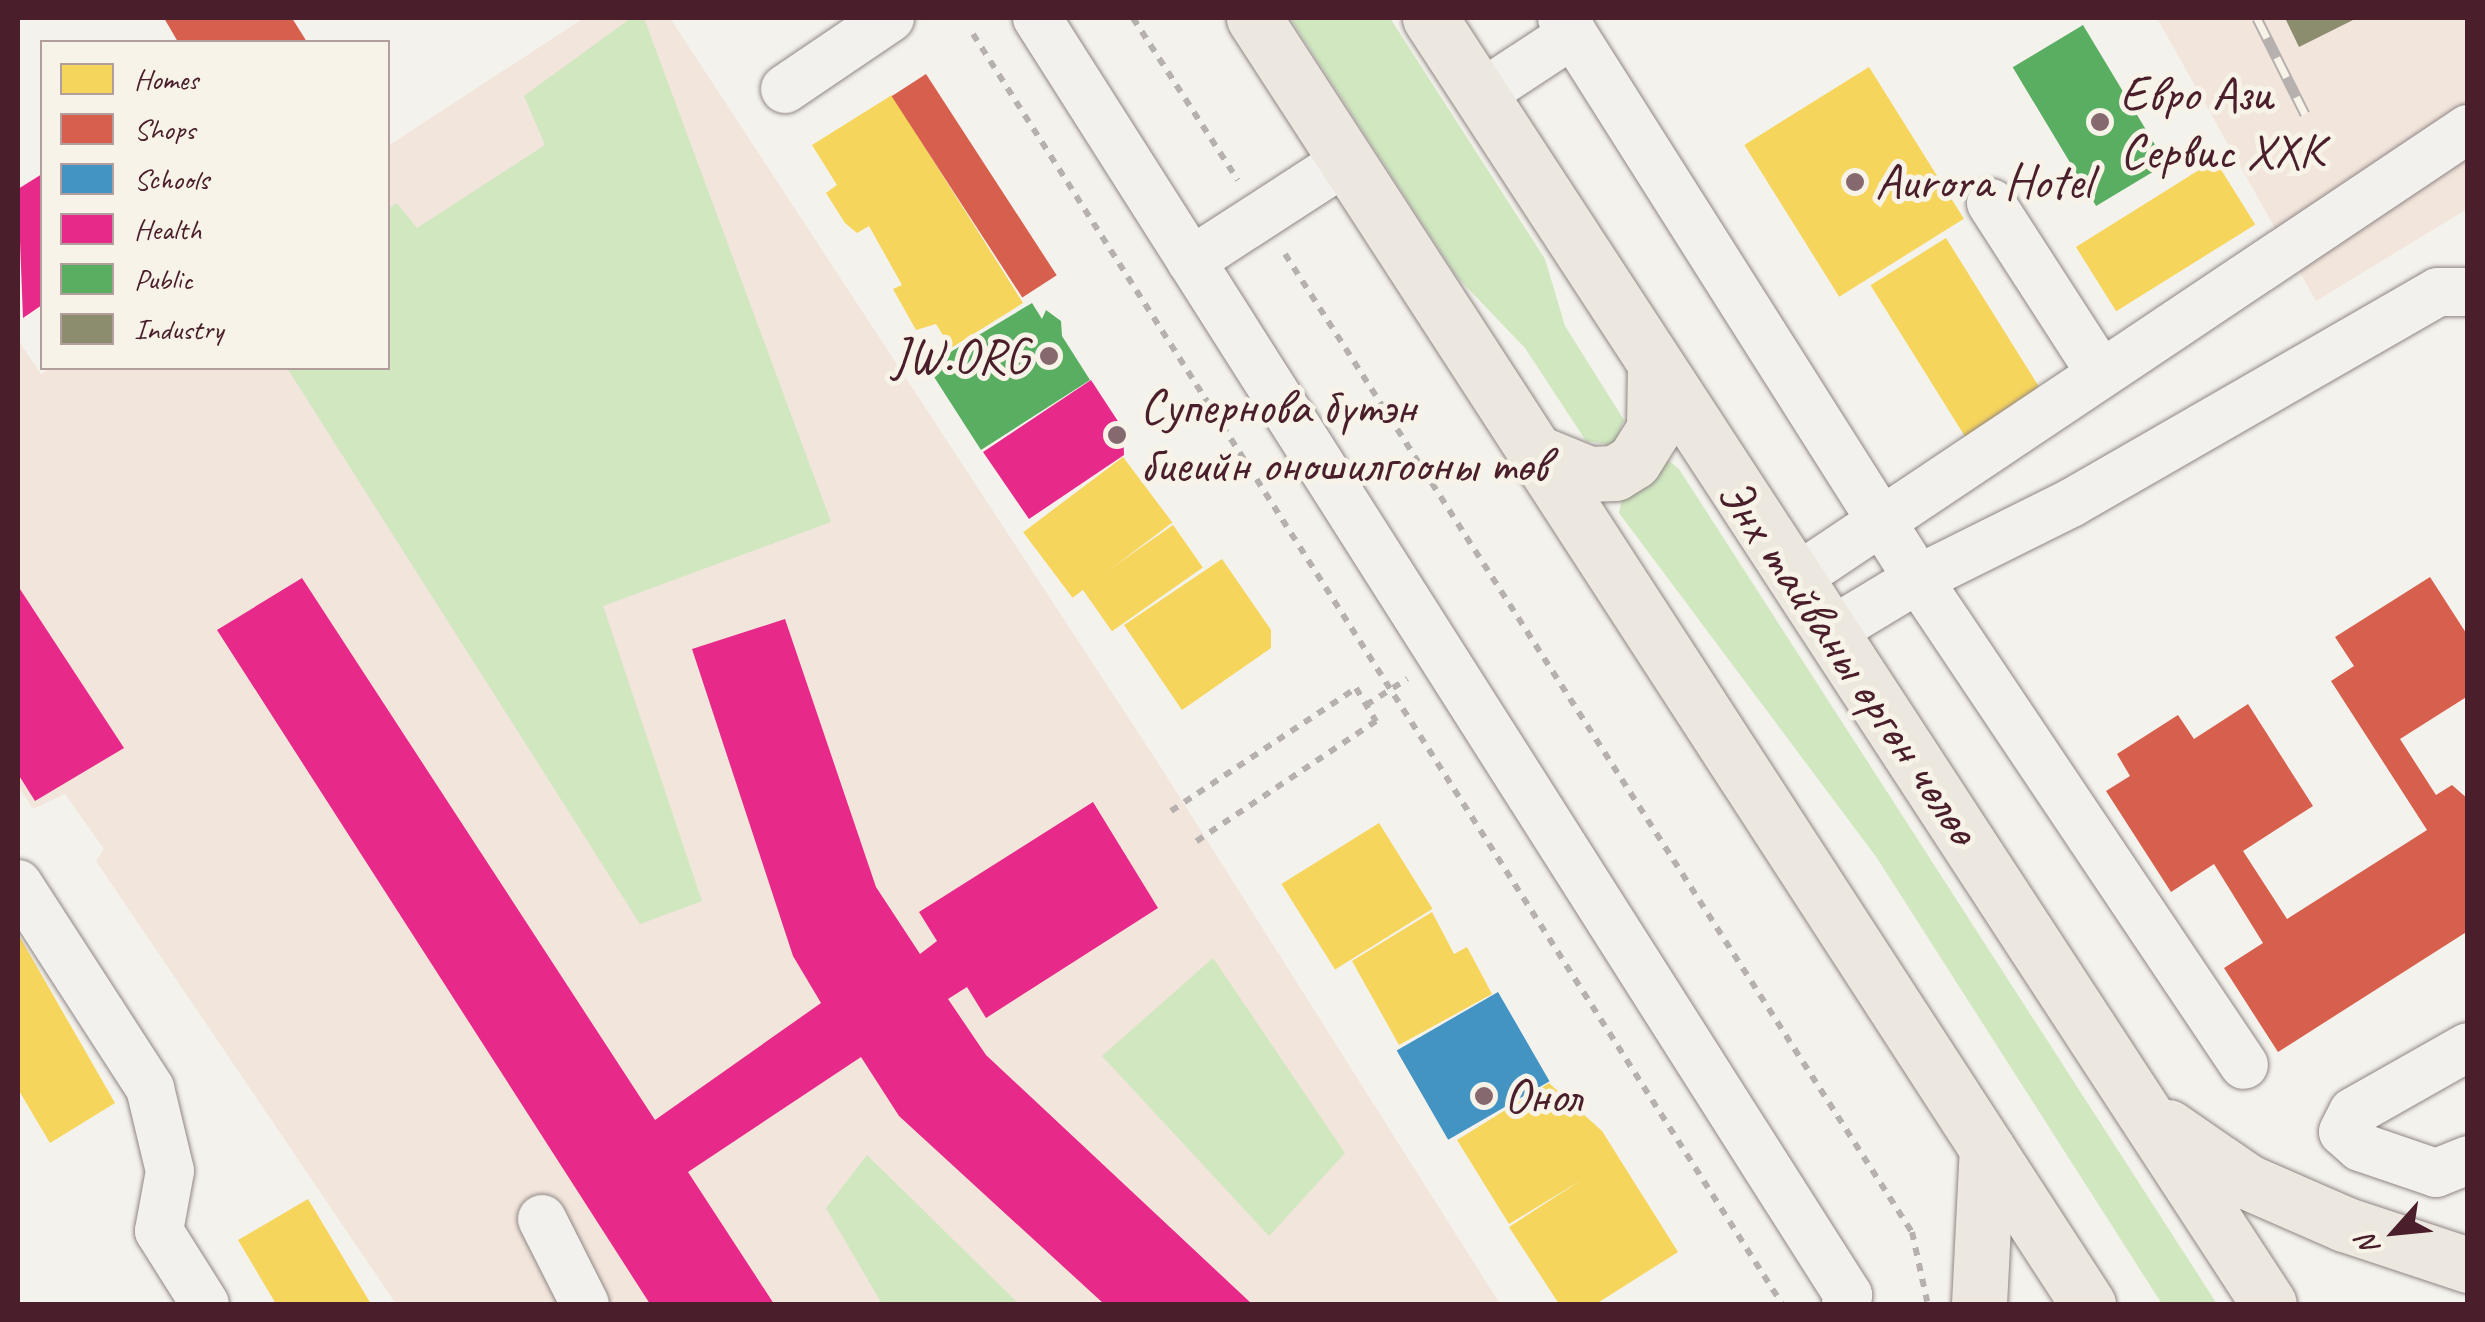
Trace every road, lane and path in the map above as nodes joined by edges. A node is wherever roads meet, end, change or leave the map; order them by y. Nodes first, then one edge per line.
1 (890, 18) edge
2 (1037, 18) edge
3 (1132, 18) edge
4 (1254, 18) edge
5 (1430, 18) edge
6 (1568, 26) edge
7 (973, 34) dead end
8 (785, 89) dead end
9 (1480, 95) junction
10 (2468, 129) edge
11 (1347, 160) junction
12 (1991, 203) dead end
13 (1261, 216) junction
14 (1191, 261) junction
15 (2468, 292) edge
16 (1655, 368) junction
17 (2101, 374) junction
18 (1540, 454) junction
19 (1884, 518) junction
20 (1795, 579) junction
21 (1918, 580) junction
22 (1830, 632) junction
23 (1422, 670) dead end
24 (1391, 689) junction
25 (1366, 705) junction
26 (1170, 811) dead end
27 (1192, 844) dead end
28 (18, 884) edge
29 (2468, 1047) edge
30 (2244, 1066) dead end
31 (2150, 1114) junction
32 (1988, 1148) junction
33 (2457, 1170) edge
34 (542, 1219) dead end
35 (2468, 1265) edge
36 (206, 1304) edge
37 (585, 1304) edge
38 (1782, 1304) edge
39 (1846, 1304) edge
40 (1928, 1304) edge
41 (1979, 1304) edge
42 (2088, 1304) edge
43 (2269, 1304) edge

1 - 8 street
2 - 14 street
3 - 13 path
4 - 11 highway
5 - 9 highway, Энх тайваны өргөн чөлөө
6 - 9 street
6 - 19 street
7 - 24 path
9 - 16 highway, Энх тайваны өргөн чөлөө
10 - 17 street
11 - 13 street
11 - 18 highway
12 - 17 street
13 - 14 street
13 - 40 path
14 - 39 street
15 - 21 street
16 - 18 highway
16 - 20 highway, Энх тайваны өргөн чөлөө
17 - 19 street
18 - 32 highway
19 - 20 street
19 - 21 street
20 - 22 highway, Энх тайваны өргөн чөлөө
21 - 22 street
21 - 30 street
22 - 31 highway, Энх тайваны өргөн чөлөө
23 - 24 path
24 - 25 path
24 - 38 path
25 - 26 path
25 - 27 path
28 - 36 street
29 - 33 street
31 - 35 highway
31 - 43 highway, Энх тайваны өргөн чөлөө
32 - 41 highway
32 - 42 highway
34 - 37 street

